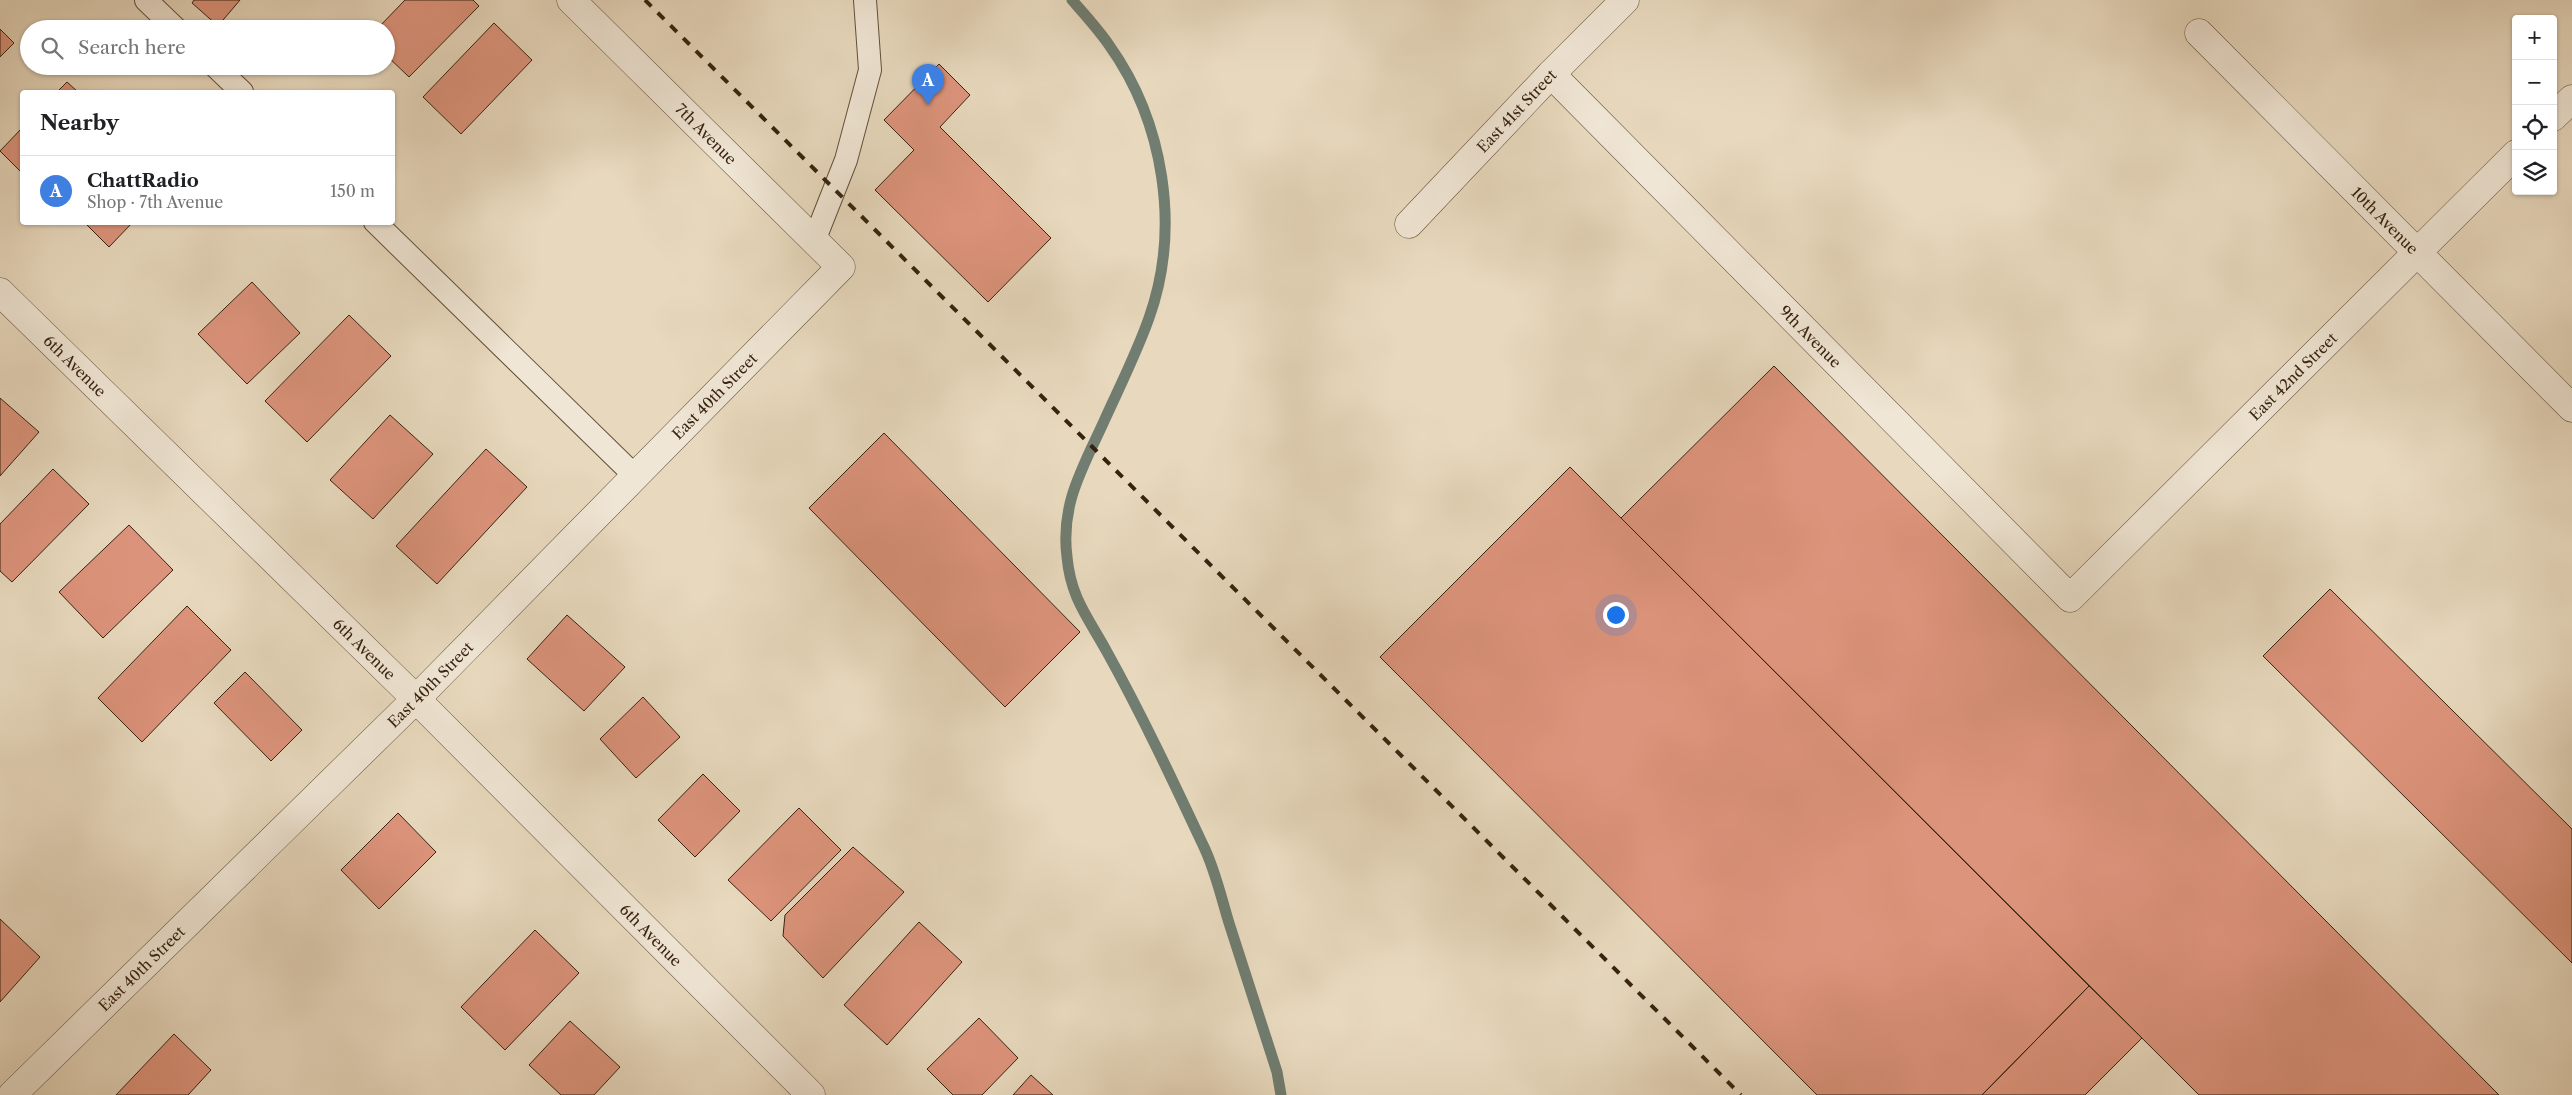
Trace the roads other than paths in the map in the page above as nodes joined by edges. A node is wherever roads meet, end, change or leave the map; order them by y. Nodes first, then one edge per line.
1 (146, 0) edge
2 (571, 0) edge
3 (865, 0) edge
4 (1625, 0) edge
5 (167, 20) edge
6 (2199, 32) dead end
7 (1551, 74) junction
8 (224, 75) edge
9 (240, 90) edge
10 (2572, 99) edge
11 (2557, 113) edge
12 (2512, 158) edge
13 (1409, 224) dead end
14 (378, 225) edge
15 (814, 241) junction
16 (2416, 253) junction
17 (841, 267) joint
18 (0, 292) edge
19 (2572, 408) edge
20 (635, 476) junction
21 (2070, 598) joint
22 (416, 699) junction
23 (12, 1095) edge
24 (811, 1095) edge

1 - 5 lane
2 - 15 street, 7th Avenue
3 - 15 lane
4 - 7 street, East 41st Street
6 - 16 street, 10th Avenue
7 - 13 street, East 41st Street
7 - 21 street, 9th Avenue
8 - 9 lane
10 - 11 street
12 - 16 street, East 42nd Street
14 - 20 lane
15 - 17 street, 7th Avenue
16 - 19 street, 10th Avenue
16 - 21 street, East 42nd Street
17 - 20 street, East 40th Street
18 - 22 street, 6th Avenue
20 - 22 street, East 40th Street
22 - 23 street, East 40th Street
22 - 24 street, 6th Avenue

